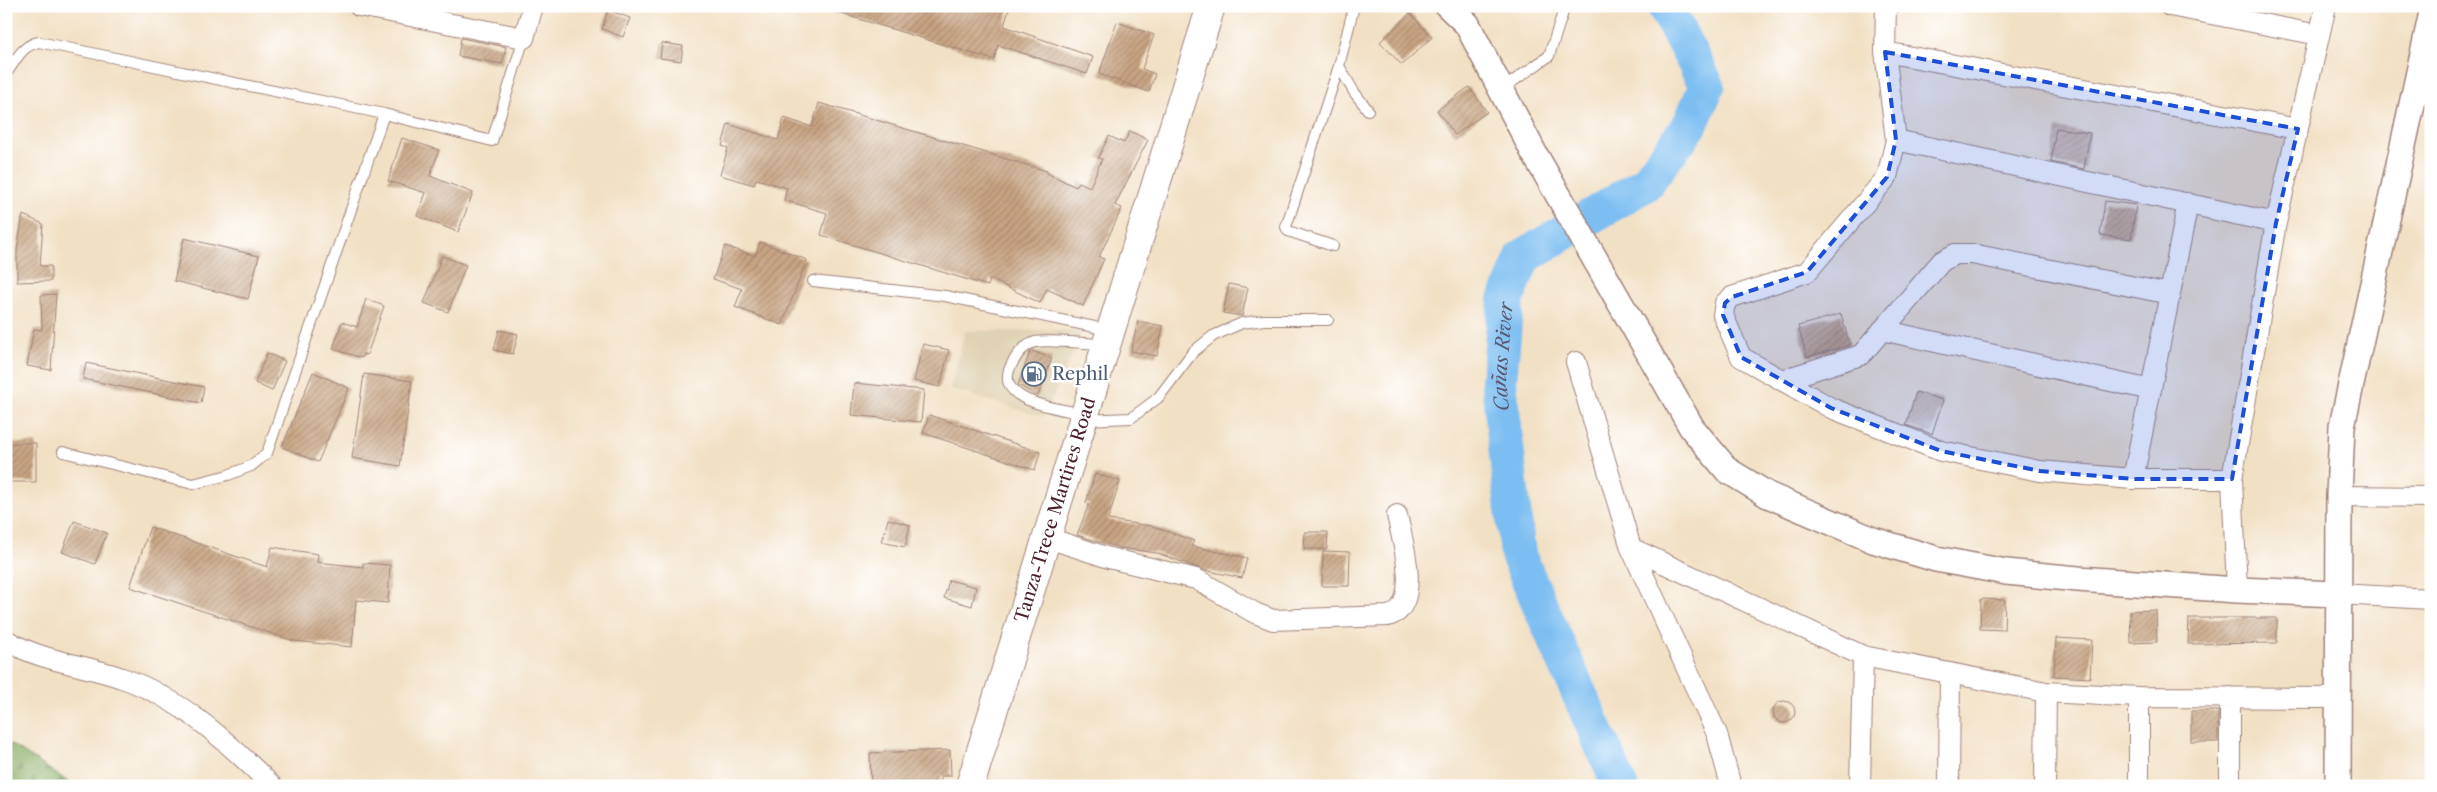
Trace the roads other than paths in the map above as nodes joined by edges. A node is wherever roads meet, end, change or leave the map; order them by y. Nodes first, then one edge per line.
1 (359, 6) edge
2 (533, 6) edge
3 (1210, 6) edge
4 (1354, 6) edge
5 (1448, 6) edge
6 (1565, 6) edge
7 (1886, 6) edge
8 (2170, 6) edge
9 (2326, 6) edge
10 (2431, 17) edge
11 (2319, 35) junction
12 (524, 38) junction
13 (1884, 52) junction
14 (1339, 66) junction
15 (6, 74) edge
16 (1502, 89) junction
17 (1368, 110) dead end
18 (384, 114) junction
19 (2298, 129) junction
20 (1896, 140) junction
21 (2188, 203) junction
22 (2276, 223) junction
23 (1333, 246) dead end
24 (814, 281) dead end
25 (2170, 294) junction
26 (1328, 320) dead end
27 (1882, 330) junction
28 (1107, 337) junction
29 (1576, 362) dead end
30 (1782, 380) junction
31 (2151, 390) junction
32 (1082, 417) junction
33 (63, 452) dead end
34 (2133, 479) junction
35 (2232, 479) junction
36 (2339, 496) junction
37 (2431, 497) edge
38 (1397, 515) dead end
39 (1045, 537) junction
40 (1631, 548) junction
41 (2237, 590) junction
42 (2338, 594) junction
43 (2431, 599) edge
44 (6, 640) edge
45 (1863, 656) junction
46 (1950, 673) junction
47 (2046, 692) junction
48 (2139, 697) junction
49 (2230, 697) junction
50 (2338, 698) junction
51 (272, 786) edge
52 (970, 786) edge
53 (1731, 786) edge
54 (1860, 786) edge
55 (1949, 786) edge
56 (2045, 786) edge
57 (2139, 786) edge
58 (2230, 786) edge
59 (2338, 786) edge

1 - 12 street
2 - 12 street
3 - 28 main road, Tanza-Trece Martires Road
4 - 14 lane
5 - 16 street
6 - 16 lane
7 - 13 street
8 - 11 street
9 - 11 street
10 - 36 street
11 - 19 street
12 - 18 lane
13 - 19 street
13 - 20 street
14 - 17 lane
14 - 23 lane
15 - 18 lane
16 - 41 street
18 - 33 lane
19 - 22 street
20 - 21 street
20 - 30 street
21 - 22 street
21 - 25 street
22 - 35 street
24 - 28 lane
25 - 27 street
25 - 31 street
26 - 32 lane
27 - 30 street
27 - 31 street
28 - 32 main road, Tanza-Trece Martires Road
28 - 32 lane
29 - 40 street
30 - 34 street
31 - 34 street
32 - 39 main road, Tanza-Trece Martires Road
34 - 35 street
35 - 41 street
36 - 37 street
36 - 42 street
38 - 39 street
39 - 52 main road, Tanza-Trece Martires Road
40 - 45 street
40 - 53 street
41 - 42 street
42 - 43 street
42 - 50 street
44 - 51 street
45 - 46 street
45 - 54 street
46 - 47 street
46 - 55 street
47 - 48 street
47 - 56 street
48 - 49 street
48 - 57 street
49 - 50 street
49 - 58 street
50 - 59 street

